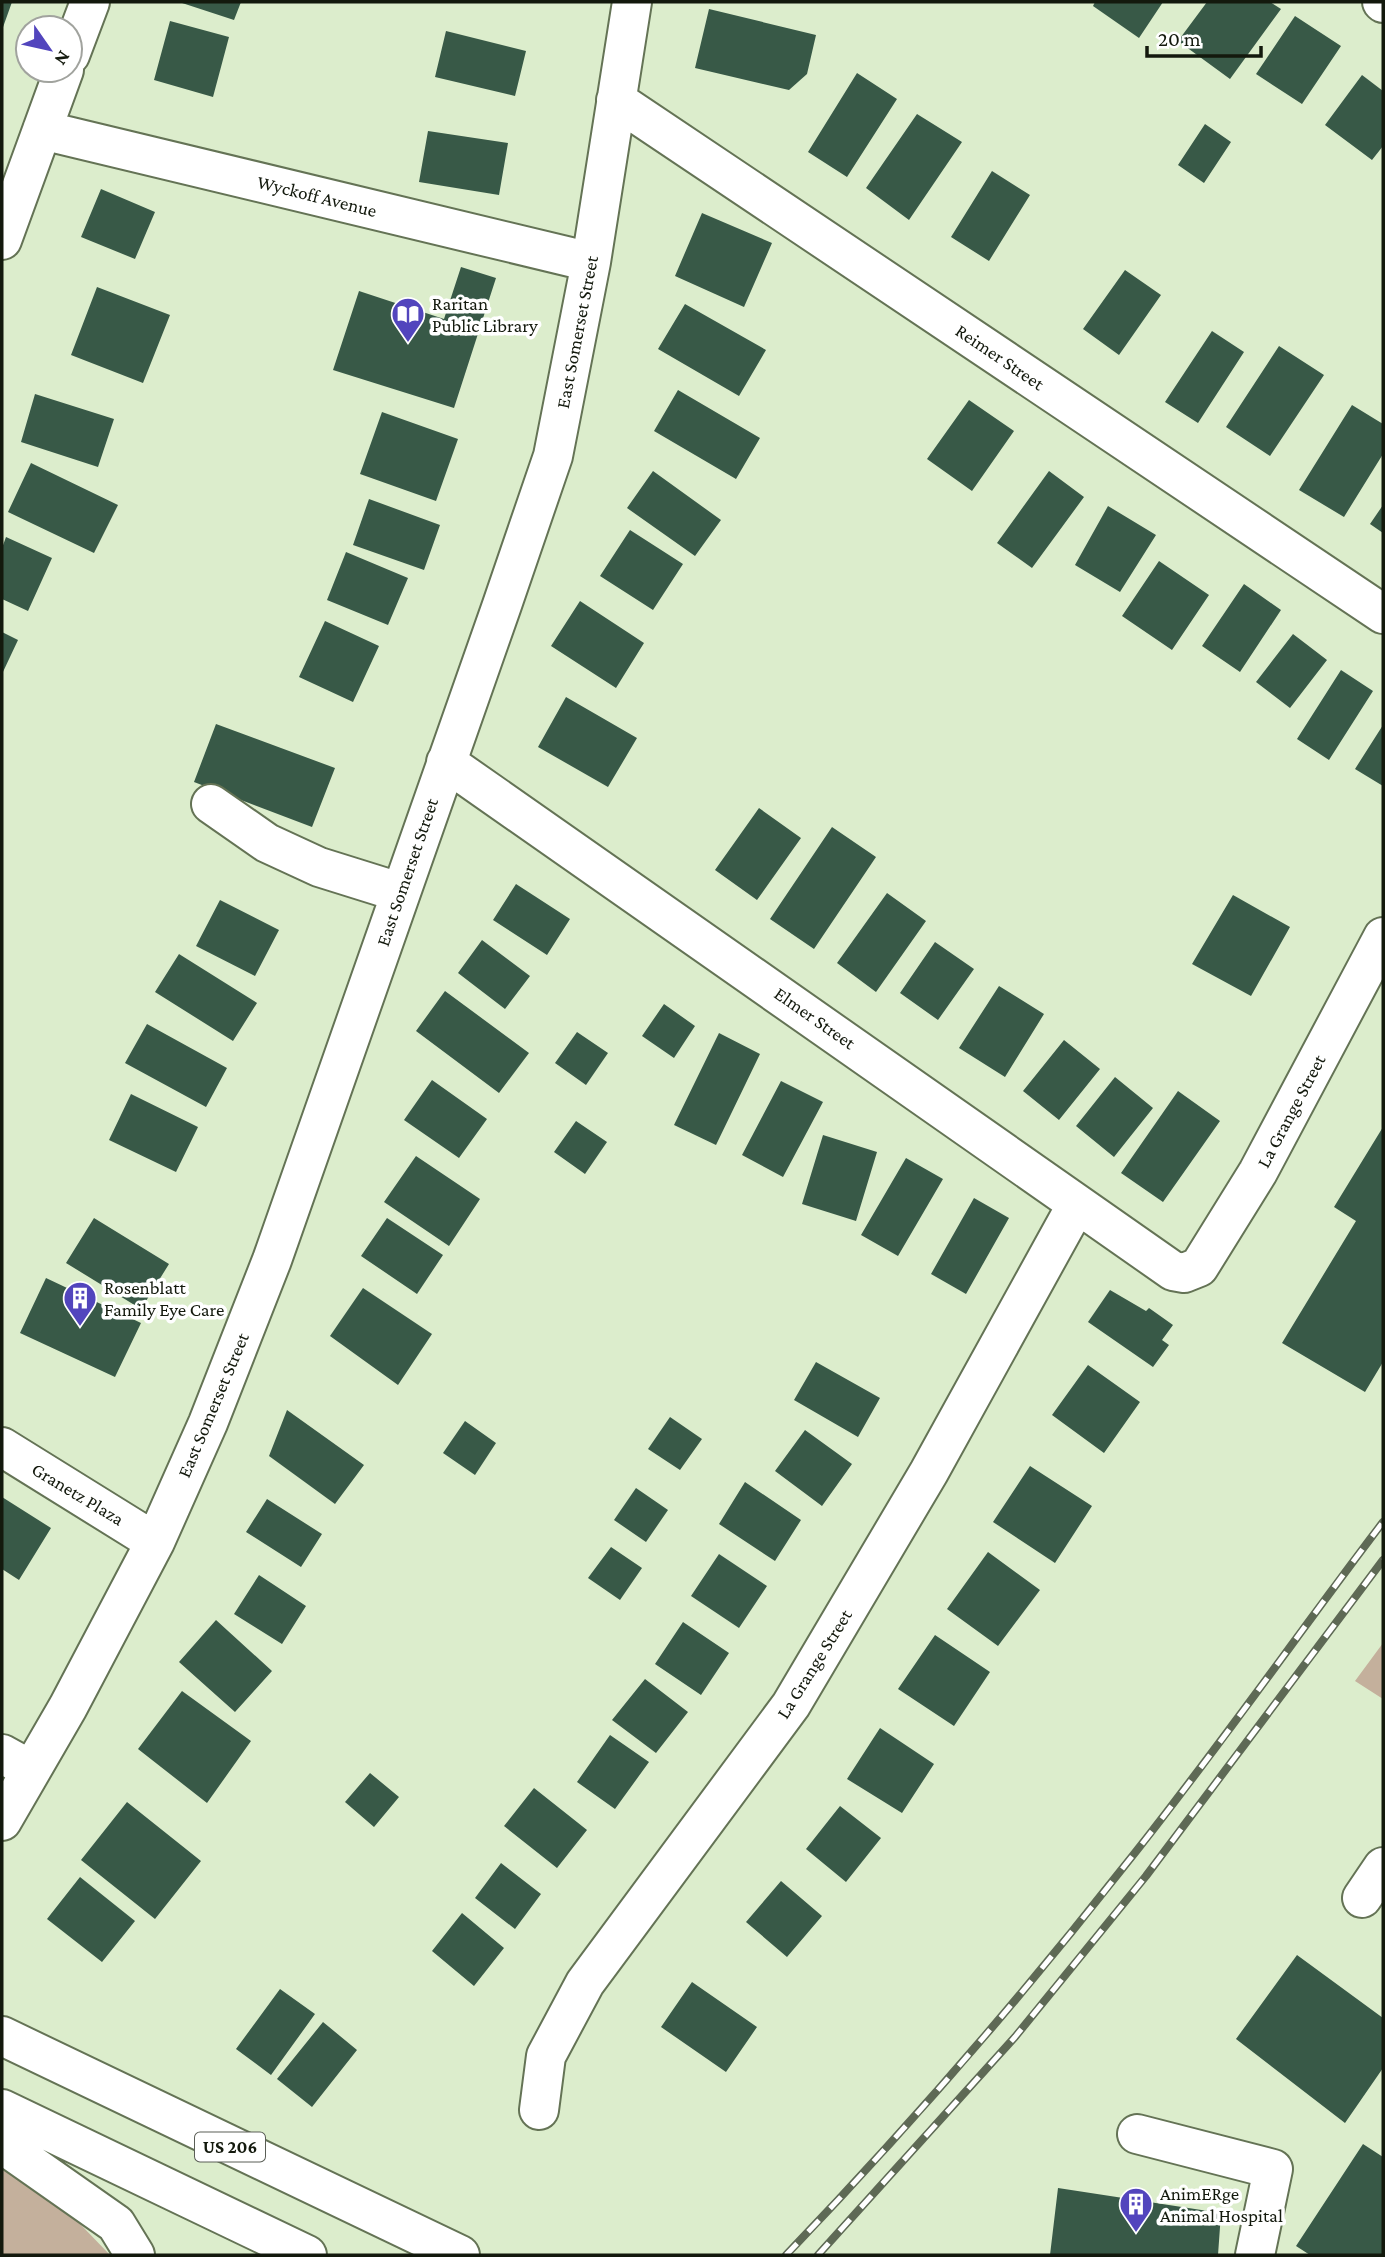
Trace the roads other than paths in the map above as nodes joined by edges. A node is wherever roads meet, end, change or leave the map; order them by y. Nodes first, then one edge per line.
1 (632, 2) edge
2 (59, 84) edge
3 (616, 100) junction
4 (42, 130) junction
5 (2, 240) edge
6 (591, 262) junction
7 (1383, 614) edge
8 (446, 762) junction
9 (211, 804) dead end
10 (400, 892) junction
11 (1383, 937) edge
12 (1077, 1204) junction
13 (1184, 1273) joint
14 (2, 1447) edge
15 (155, 1542) junction
16 (17, 1762) edge
17 (2, 1821) edge
18 (1383, 1867) edge
19 (1362, 1898) dead end
20 (2, 2036) edge
21 (2, 2109) edge
22 (539, 2110) dead end
23 (1137, 2134) dead end
24 (2, 2144) edge
25 (135, 2255) edge
26 (307, 2255) edge
27 (460, 2255) edge
28 (1255, 2255) edge

1 - 3 main road, East Somerset Street
2 - 4 main road
3 - 6 main road, East Somerset Street
3 - 7 main road, Reimer Street
4 - 5 main road
4 - 6 main road, Wyckoff Avenue
6 - 8 main road, East Somerset Street
8 - 10 main road, East Somerset Street
8 - 12 main road, Elmer Street
9 - 10 main road
10 - 15 main road, East Somerset Street
11 - 13 main road, La Grange Street
12 - 13 main road, Elmer Street
12 - 22 main road, La Grange Street
14 - 15 main road, Granetz Plaza
15 - 16 main road, East Somerset Street
16 - 17 main road, East Somerset Street
18 - 19 main road
20 - 27 main road, US 206
21 - 26 main road
23 - 28 main road
24 - 25 main road

